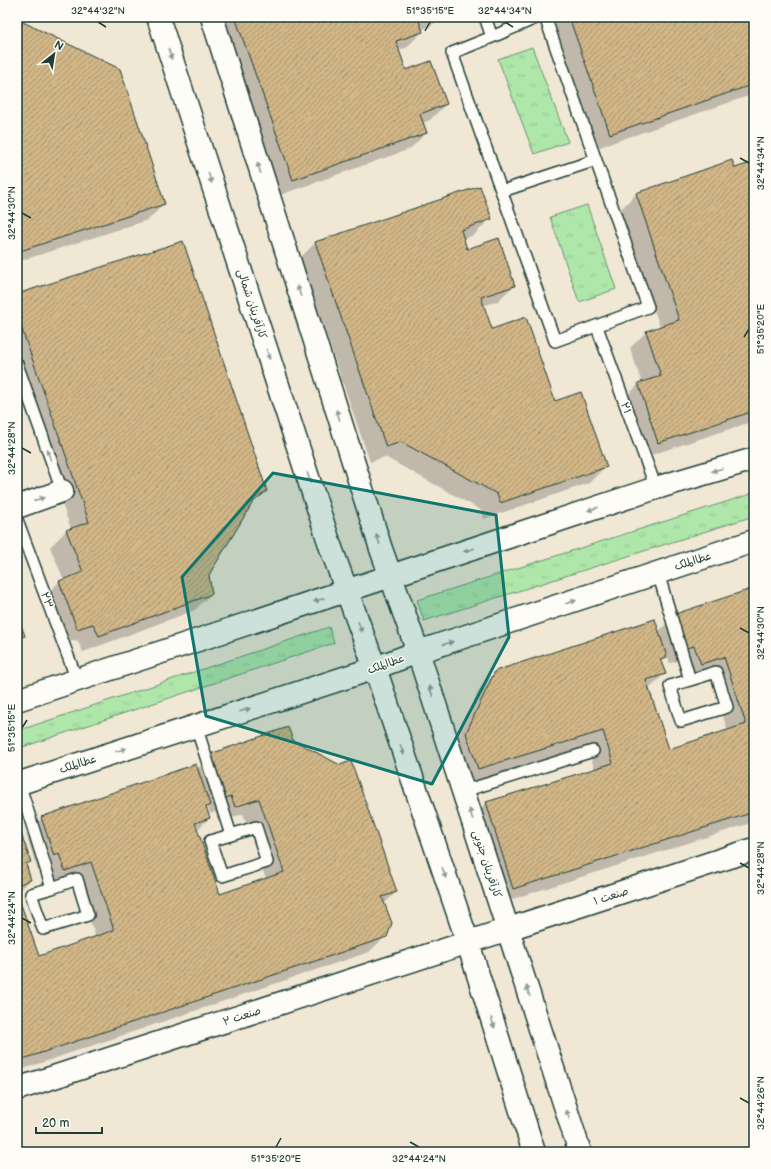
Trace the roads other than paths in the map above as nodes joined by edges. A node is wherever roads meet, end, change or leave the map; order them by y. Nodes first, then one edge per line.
1 (158, 17) edge
2 (212, 17) edge
3 (485, 17) edge
4 (538, 17) edge
5 (545, 17) edge
6 (492, 37) junction
7 (596, 160) junction
8 (502, 191) junction
9 (597, 327) junction
10 (17, 364) edge
11 (754, 459) edge
12 (656, 488) junction
13 (62, 491) joint
14 (17, 507) edge
15 (17, 520) edge
16 (754, 541) edge
17 (658, 573) junction
18 (390, 576) junction
19 (347, 590) junction
20 (418, 652) junction
21 (374, 668) junction
22 (77, 680) junction
23 (690, 680) junction
24 (17, 700) edge
25 (196, 726) junction
26 (593, 751) dead end
27 (18, 783) edge
28 (464, 791) junction
29 (231, 835) junction
30 (754, 849) edge
31 (52, 888) junction
32 (508, 929) junction
33 (468, 943) junction
34 (17, 1089) edge
35 (534, 1152) edge
36 (580, 1152) edge

1 -> 19 street, کارآفرینان شمالی
18 -> 2 street
3 - 6 lane
4 - 6 lane
5 - 7 lane
6 - 8 lane
7 - 8 lane
7 - 9 lane
8 - 9 lane
9 - 12 lane, ۲۱
13 -> 10 lane
11 -> 12 street
12 -> 18 street
14 -> 13 street
15 - 22 lane, ۲۳
16 - 17 street, عطاالملک
20 -> 17 street, عطاالملک
17 - 23 lane
18 - 19 street
18 - 20 street, کارآفرینان جنوبی
19 -> 21 street
19 -> 22 street
20 - 21 street, عطاالملک
28 -> 20 street, کارآفرینان جنوبی
25 -> 21 street, عطاالملک
21 -> 33 street
22 - 24 street
23 - 23 lane
27 -> 25 street, عطاالملک
25 - 29 lane
26 - 28 lane
27 - 31 lane
32 -> 28 street, کارآفرینان جنوبی
29 - 29 lane
30 - 32 street, صنعت ۱
31 - 31 lane
32 - 33 street, صنعت ۱
36 -> 32 street, کارآفرینان جنوبی
33 - 34 street, صنعت ۲
33 -> 35 street

